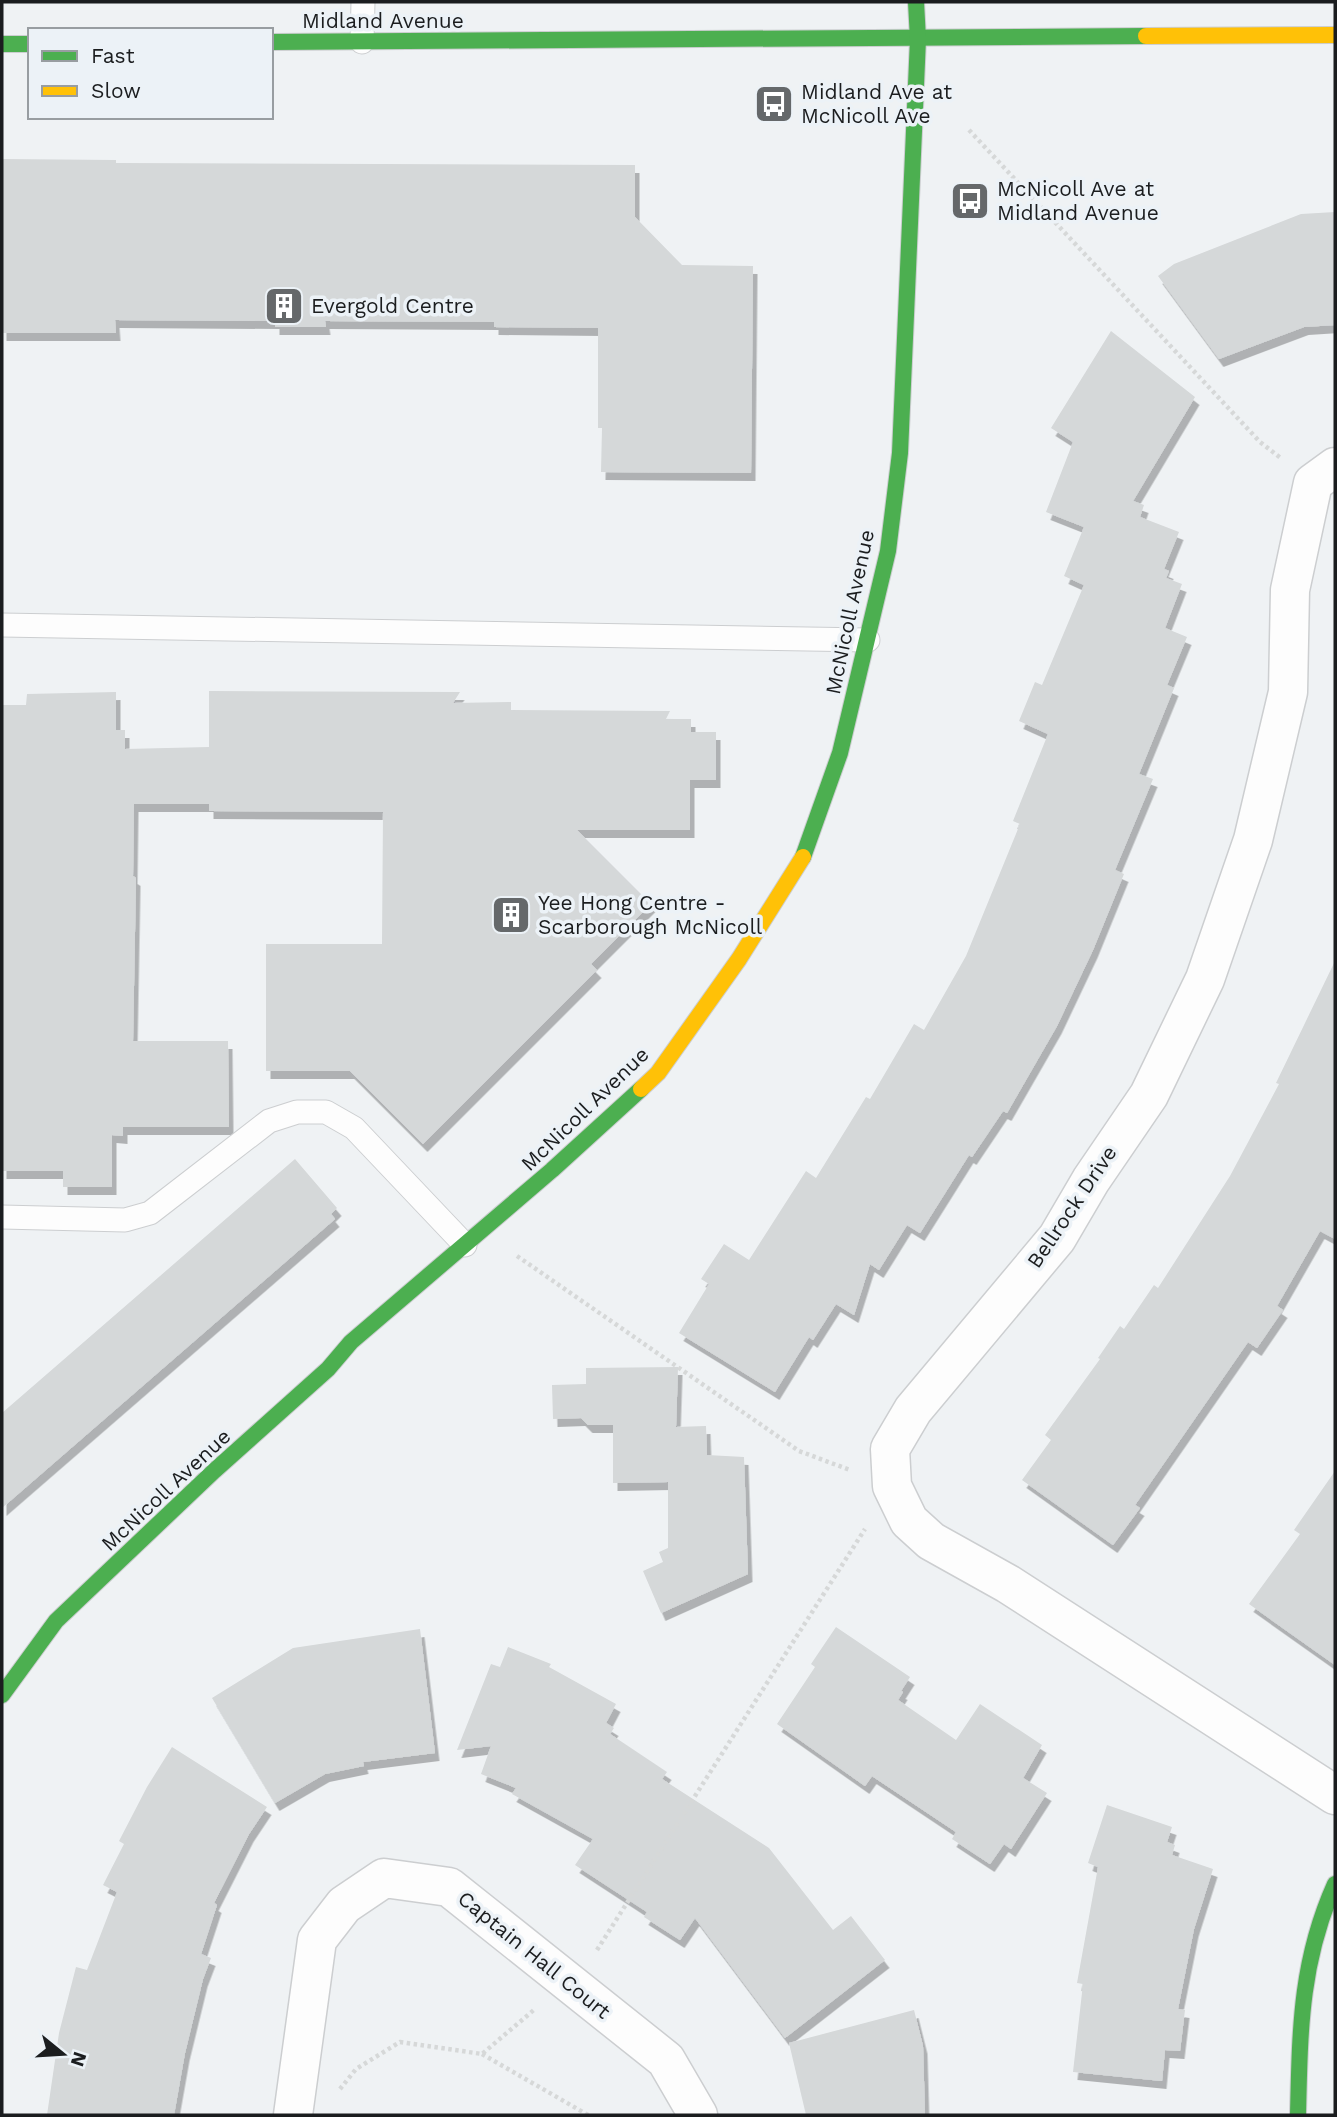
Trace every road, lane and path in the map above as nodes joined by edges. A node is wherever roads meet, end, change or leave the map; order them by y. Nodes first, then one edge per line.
1 (363, 2) edge
2 (916, 2) edge
3 (1335, 35) edge
4 (918, 39) junction
5 (273, 42) edge
6 (362, 42) junction
7 (2, 44) edge
8 (28, 44) edge
9 (970, 130) dead end
10 (1324, 475) edge
11 (2, 625) edge
12 (868, 640) junction
13 (2, 1217) edge
14 (473, 1238) junction
15 (892, 1486) junction
16 (2, 1695) edge
17 (1335, 1795) edge
18 (1335, 1884) edge
19 (568, 1982) junction
20 (482, 2054) junction
21 (334, 2097) dead end
22 (293, 2115) edge
23 (588, 2115) edge
24 (698, 2115) edge
25 (1298, 2115) edge

1 - 6 lane
2 - 4 main road, McNicoll Avenue
3 - 4 main road, Midland Avenue
4 - 6 main road, Midland Avenue
4 - 12 main road, McNicoll Avenue
5 - 6 main road, Midland Avenue
7 - 8 main road
9 - 10 path
10 - 15 street, Bellrock Drive
11 - 12 lane
12 - 14 main road, McNicoll Avenue
13 - 14 lane
14 - 15 path
14 - 16 main road, McNicoll Avenue
15 - 17 street, Bellrock Drive
15 - 19 path
18 - 25 main road
19 - 20 path
19 - 22 street, Captain Hall Court
19 - 24 street, Captain Hall Court
20 - 21 path
20 - 23 path

